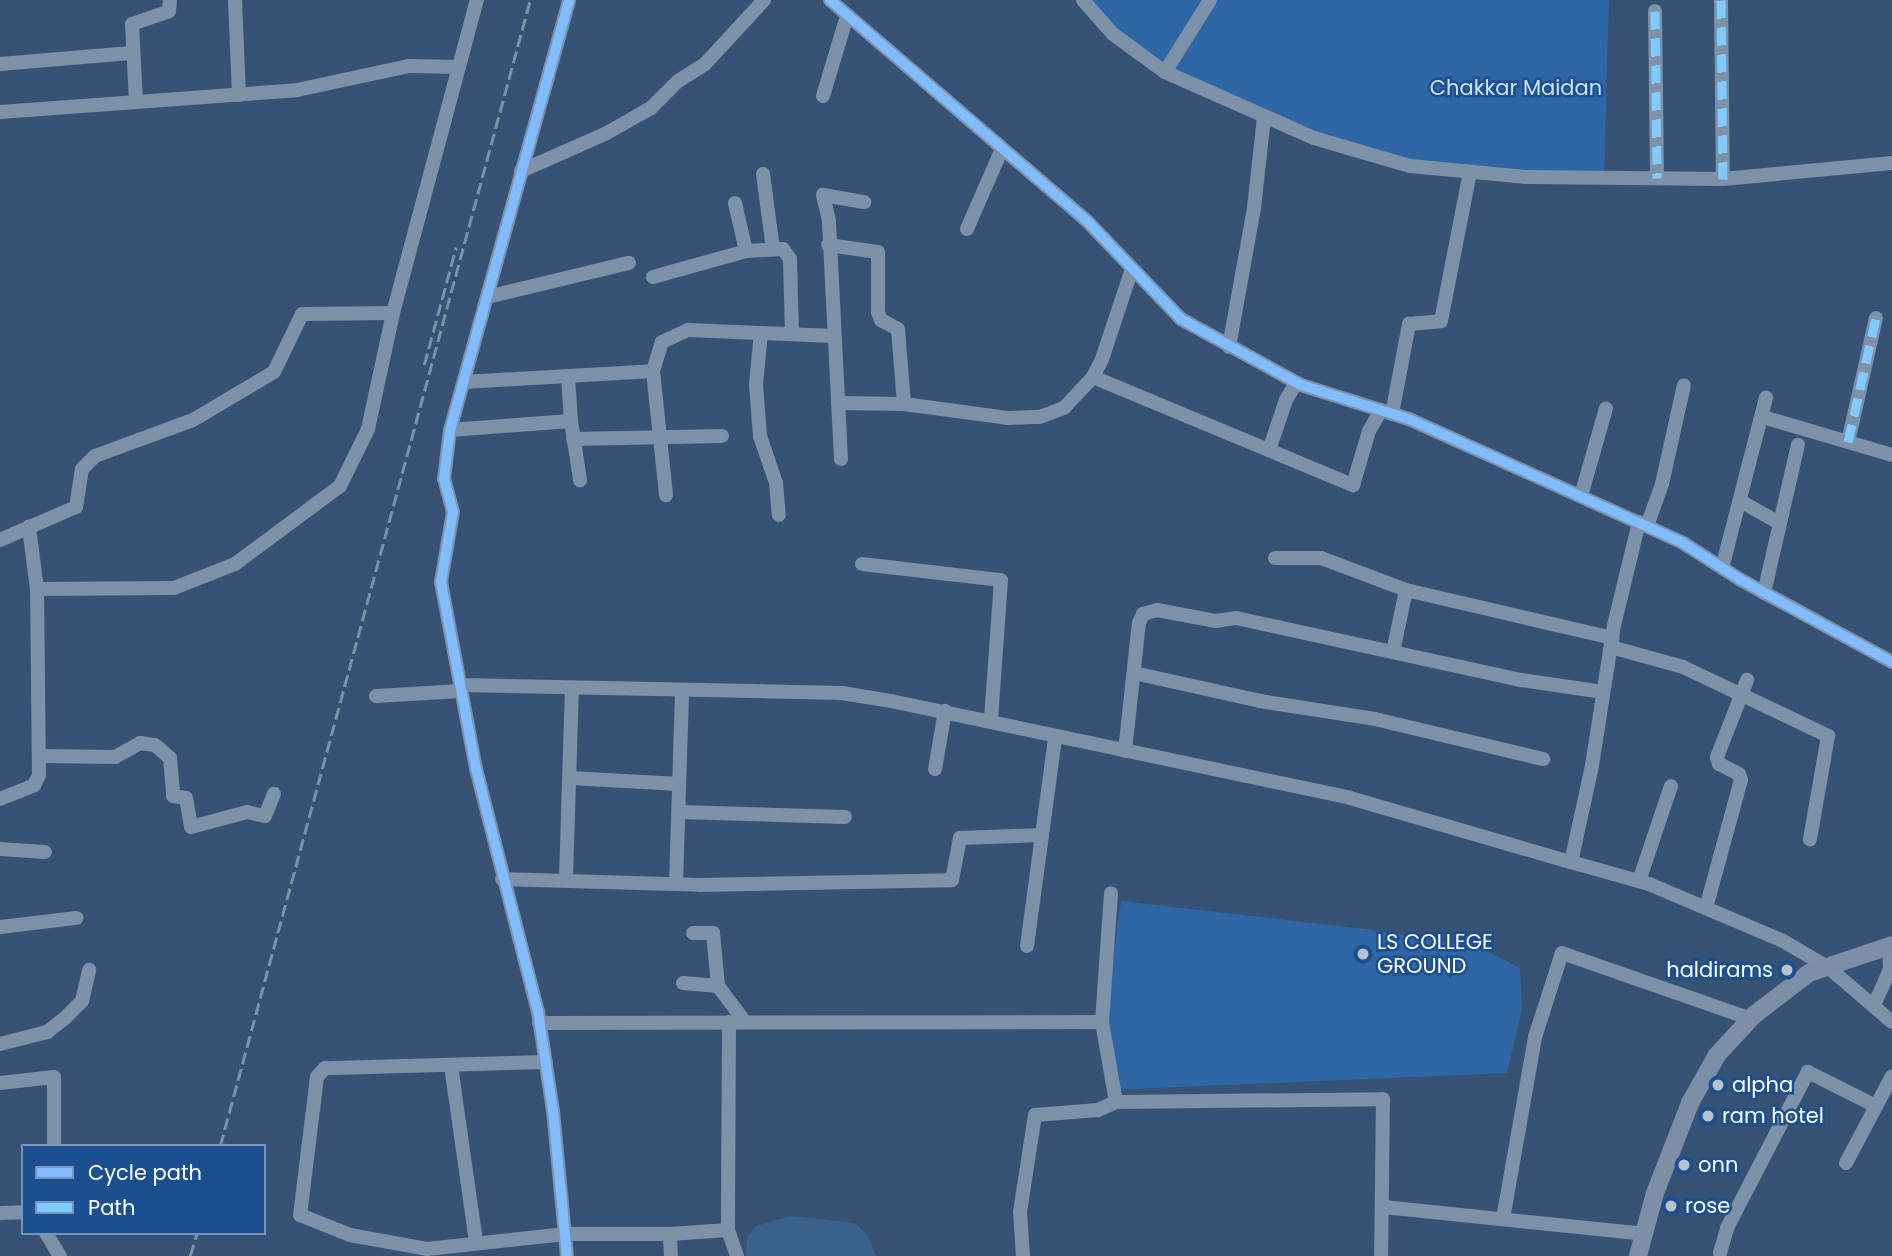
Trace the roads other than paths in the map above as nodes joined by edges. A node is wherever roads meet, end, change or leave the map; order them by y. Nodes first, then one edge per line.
1 (170, 0) edge
2 (235, 0) edge
3 (477, 0) edge
4 (569, 0) edge
5 (764, 0) edge
6 (830, 0) edge
7 (1083, 0) edge
8 (1210, 0) edge
9 (1721, 0) edge
10 (1655, 11) dead end
11 (847, 16) junction
12 (131, 53) junction
13 (0, 64) edge
14 (459, 68) junction
15 (1165, 72) junction
16 (239, 94) junction
17 (823, 96) dead end
18 (136, 102) junction
19 (0, 112) edge
20 (1264, 118) junction
21 (1002, 149) junction
22 (1892, 163) edge
23 (521, 171) junction
24 (1470, 172) junction
25 (763, 174) dead end
26 (1657, 178) junction
27 (1723, 179) junction
28 (864, 202) dead end
29 (736, 203) dead end
30 (967, 229) dead end
31 (828, 244) junction
32 (773, 249) junction
33 (746, 251) junction
34 (629, 263) dead end
35 (1132, 269) junction
36 (653, 277) dead end
37 (487, 297) junction
38 (393, 313) junction
39 (1875, 318) dead end
40 (761, 333) junction
41 (792, 334) junction
42 (834, 336) junction
43 (1229, 347) junction
44 (653, 371) junction
45 (568, 377) junction
46 (1093, 377) junction
47 (464, 382) junction
48 (1296, 383) junction
49 (1684, 385) dead end
50 (1766, 398) dead end
51 (838, 403) junction
52 (904, 404) junction
53 (1606, 408) dead end
54 (1386, 412) junction
55 (1763, 417) junction
56 (571, 421) junction
57 (450, 430) junction
58 (722, 436) dead end
59 (658, 438) junction
60 (573, 439) junction
61 (1847, 442) junction
62 (1798, 445) dead end
63 (1269, 450) junction
64 (1892, 455) edge
65 (841, 459) dead end
66 (580, 480) dead end
67 (666, 495) dead end
68 (1581, 496) junction
69 (1742, 502) junction
70 (779, 515) dead end
71 (1779, 523) junction
72 (1643, 524) junction
73 (29, 527) junction
74 (0, 540) edge
75 (1275, 558) dead end
76 (862, 564) dead end
77 (1723, 568) junction
78 (37, 589) junction
79 (1406, 590) junction
80 (1764, 593) junction
81 (1612, 643) junction
82 (1393, 652) junction
83 (1892, 662) edge
84 (1133, 673) junction
85 (1743, 686) junction
86 (461, 688) junction
87 (572, 688) junction
88 (682, 692) junction
89 (1603, 692) junction
90 (376, 696) dead end
91 (945, 711) junction
92 (991, 721) junction
93 (1055, 738) junction
94 (1125, 751) junction
95 (38, 756) junction
96 (1543, 759) dead end
97 (935, 769) dead end
98 (570, 778) junction
99 (679, 785) junction
100 (1671, 786) dead end
101 (274, 794) dead end
102 (0, 799) edge
103 (679, 812) junction
104 (845, 817) dead end
105 (1042, 835) junction
106 (1810, 839) dead end
107 (0, 849) edge
108 (45, 852) dead end
109 (1571, 862) junction
110 (566, 878) junction
111 (502, 879) junction
112 (1639, 881) junction
113 (676, 884) junction
114 (1111, 893) dead end
115 (1706, 908) junction
116 (76, 918) dead end
117 (0, 927) edge
118 (693, 933) dead end
119 (1890, 945) edge
120 (1027, 946) dead end
121 (1829, 968) junction
122 (89, 970) dead end
123 (683, 983) dead end
124 (718, 986) junction
125 (1875, 1003) junction
126 (1751, 1019) junction
127 (1102, 1021) junction
128 (729, 1022) junction
129 (745, 1022) junction
130 (1892, 1022) edge
131 (539, 1023) junction
132 (0, 1044) edge
133 (546, 1062) junction
134 (452, 1066) junction
135 (1892, 1076) edge
136 (0, 1083) edge
137 (1116, 1102) junction
138 (1876, 1106) junction
139 (54, 1144) edge
140 (1846, 1163) dead end
141 (1384, 1207) junction
142 (21, 1212) edge
143 (0, 1213) edge
144 (1503, 1219) junction
145 (728, 1230) junction
146 (565, 1234) junction
147 (670, 1234) junction
148 (1644, 1234) junction
149 (47, 1235) edge
150 (476, 1242) junction
151 (1720, 1253) dead end
152 (60, 1256) edge
153 (566, 1256) edge
154 (671, 1256) edge
155 (737, 1256) edge
156 (1023, 1256) edge
157 (1381, 1256) edge
158 (1638, 1256) edge

1 - 12 street
2 - 16 street
3 - 14 street
4 - 23 street
5 - 23 street
6 - 11 street
7 - 15 street
8 - 15 street
9 - 27 street
10 - 26 street
11 - 17 street
11 - 21 street
12 - 13 street
12 - 18 street
14 - 16 street
14 - 38 street
15 - 20 street
16 - 18 street
18 - 19 street
20 - 24 street
20 - 43 street
21 - 30 street
21 - 35 street
22 - 27 street
23 - 37 street
24 - 26 street
24 - 54 street
25 - 32 street
26 - 27 street
28 - 31 street
29 - 33 street
31 - 42 street
31 - 52 street
32 - 33 street
32 - 41 street
33 - 36 street
34 - 37 street
35 - 43 street
35 - 46 street
37 - 47 street
38 - 73 street
38 - 78 street
39 - 61 street
40 - 41 street
40 - 44 street
40 - 70 street
41 - 42 street
42 - 51 street
43 - 48 street
44 - 45 street
44 - 59 street
45 - 47 street
45 - 56 street
46 - 52 street
46 - 63 street
47 - 57 street
48 - 54 street
48 - 63 street
49 - 72 street
50 - 55 street
51 - 52 street
51 - 65 street
53 - 68 street
54 - 63 street
54 - 68 street
55 - 61 street
55 - 69 street
56 - 57 street
56 - 60 street
57 - 86 street
58 - 59 street
59 - 60 street
59 - 67 street
60 - 66 street
61 - 64 street
62 - 71 street
68 - 72 street
69 - 71 street
69 - 77 street
71 - 80 street
72 - 77 street
72 - 81 street
73 - 74 street
73 - 78 street
75 - 79 street
76 - 92 street
77 - 80 street
78 - 95 street
79 - 81 street
79 - 82 street
80 - 83 street
81 - 85 street
81 - 89 street
82 - 84 street
82 - 89 street
84 - 94 street
84 - 96 street
85 - 106 street
85 - 115 street
86 - 87 street
86 - 90 street
86 - 111 street
87 - 88 street
87 - 98 street
88 - 91 street
88 - 99 street
89 - 109 street
91 - 92 street
91 - 97 street
92 - 93 street
93 - 94 street
93 - 105 street
94 - 109 street
95 - 101 street
95 - 102 street
98 - 99 street
98 - 110 street
99 - 103 street
100 - 112 street
103 - 104 street
103 - 113 street
105 - 113 street
105 - 120 street
107 - 108 street
109 - 112 street
110 - 111 street
110 - 113 street
111 - 131 street
112 - 115 street
114 - 127 street
115 - 121 street
116 - 117 street
118 - 124 street
119 - 121 main road
119 - 125 street
121 - 125 street
121 - 126 main road
122 - 132 street
123 - 124 street
124 - 129 street
125 - 130 street
126 - 144 street
126 - 148 main road
127 - 129 street
127 - 137 street
128 - 129 street
128 - 131 street
128 - 145 street
131 - 133 street
133 - 134 street
133 - 146 street
134 - 150 street
134 - 150 street
135 - 138 street
136 - 139 street
137 - 141 street
137 - 156 street
138 - 140 street
138 - 151 street
141 - 144 street
141 - 157 street
142 - 143 street
144 - 148 street
145 - 147 street
145 - 155 street
146 - 147 street
146 - 150 street
146 - 153 street
147 - 154 street
148 - 158 main road
149 - 152 street

